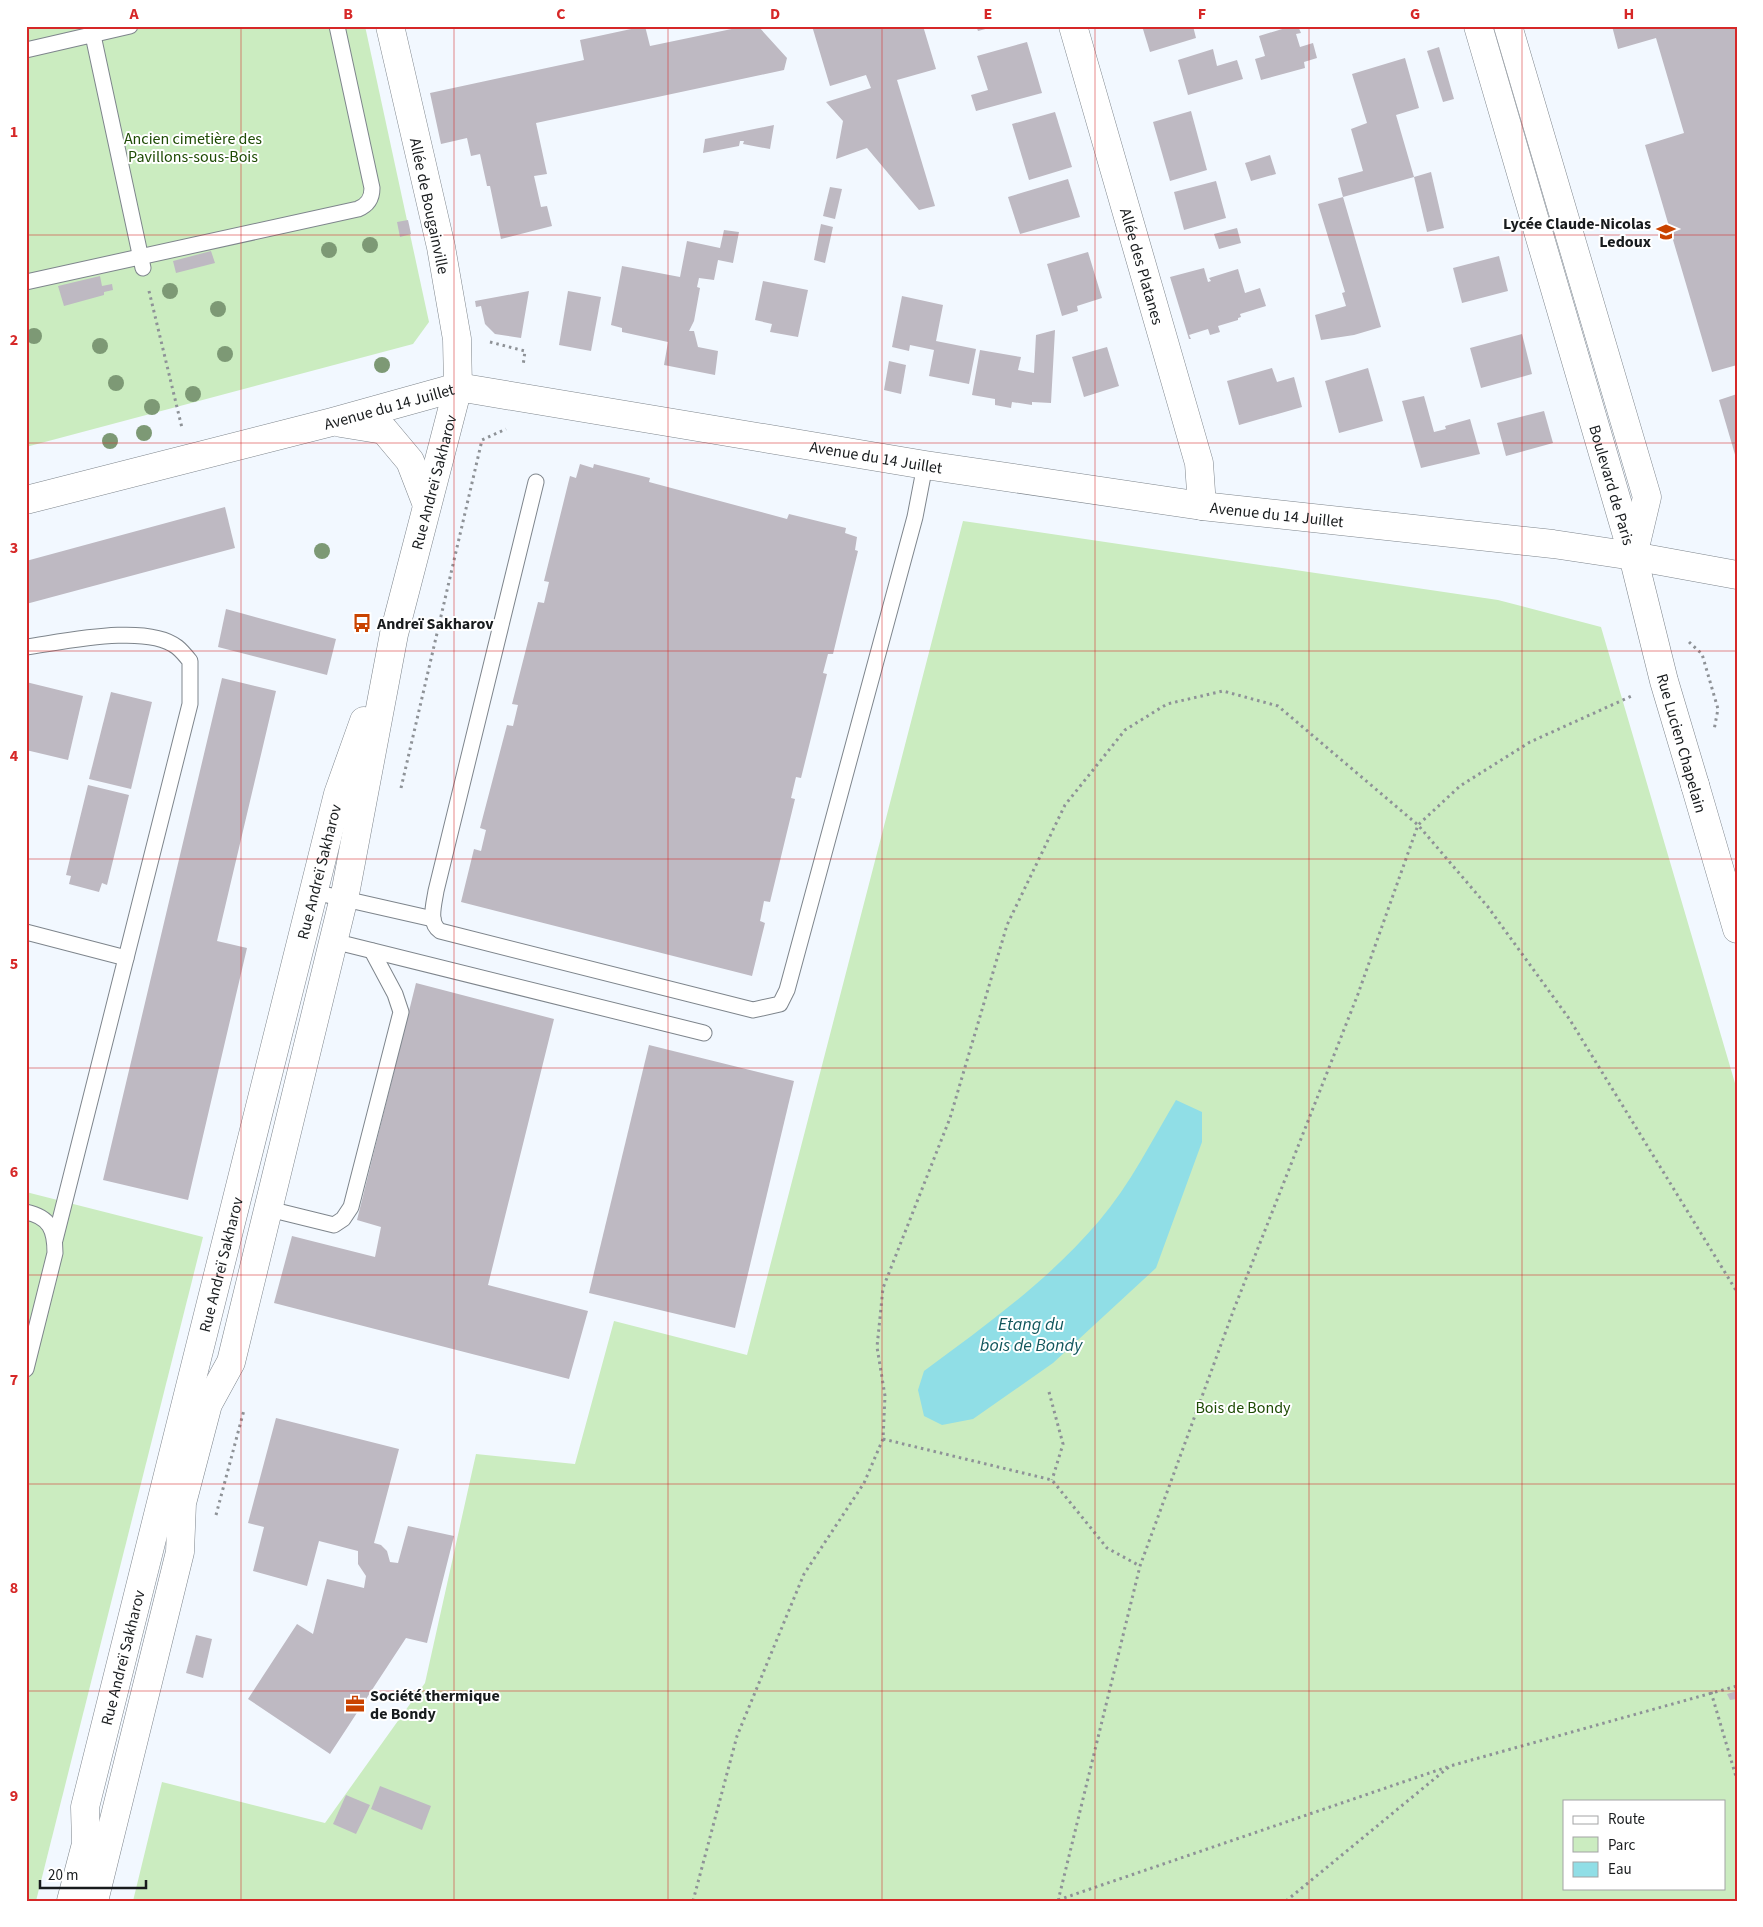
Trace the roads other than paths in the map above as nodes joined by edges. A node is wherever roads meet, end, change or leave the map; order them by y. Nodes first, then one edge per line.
1 (130, 26) edge
2 (338, 26) edge
3 (390, 26) edge
4 (1073, 26) edge
5 (1478, 26) edge
6 (1508, 26) edge
7 (92, 30) edge
8 (26, 50) edge
9 (142, 262) junction
10 (26, 282) edge
11 (458, 387) junction
12 (332, 422) junction
13 (925, 465) junction
14 (536, 482) dead end
15 (26, 500) edge
16 (427, 505) junction
17 (1202, 506) junction
18 (1633, 556) junction
19 (1737, 575) edge
20 (394, 634) junction
21 (26, 647) edge
22 (314, 892) junction
23 (344, 899) junction
24 (433, 919) junction
25 (1737, 929) edge
26 (26, 932) edge
27 (333, 941) junction
28 (372, 951) junction
29 (126, 958) junction
30 (704, 1033) dead end
31 (269, 1209) junction
32 (26, 1212) edge
33 (55, 1240) junction
34 (26, 1369) edge
35 (71, 1901) edge
36 (94, 1901) edge

1 - 7 lane
2 - 9 lane
3 - 11 street, Allée de Bougainville
4 - 17 street, Allée des Platanes
5 - 18 street, Boulevard de Paris
6 - 18 street, Boulevard de Paris
7 - 8 lane
7 - 9 lane
9 - 10 lane
11 - 12 street, Avenue du 14 Juillet
11 - 13 street, Avenue du 14 Juillet
11 - 16 street, Rue Andreï Sakharov
12 - 15 street, Avenue du 14 Juillet
12 - 16 street
13 - 17 street, Avenue du 14 Juillet
13 - 24 lane
14 - 24 lane
16 - 20 street, Rue Andreï Sakharov
17 - 18 street, Avenue du 14 Juillet
18 - 19 street, Avenue du 14 Juillet
18 - 25 street, Rue Lucien Chapelain
20 - 22 street, Rue Andreï Sakharov
20 - 23 street, Rue Andreï Sakharov
21 - 29 lane
22 - 23 lane
22 - 35 street, Rue Andreï Sakharov
23 - 24 lane
23 - 27 street, Rue Andreï Sakharov
26 - 29 lane
27 - 28 lane
27 - 31 street, Rue Andreï Sakharov
28 - 30 lane
28 - 31 lane
29 - 33 lane
31 - 36 street, Rue Andreï Sakharov
32 - 33 lane
33 - 34 lane

